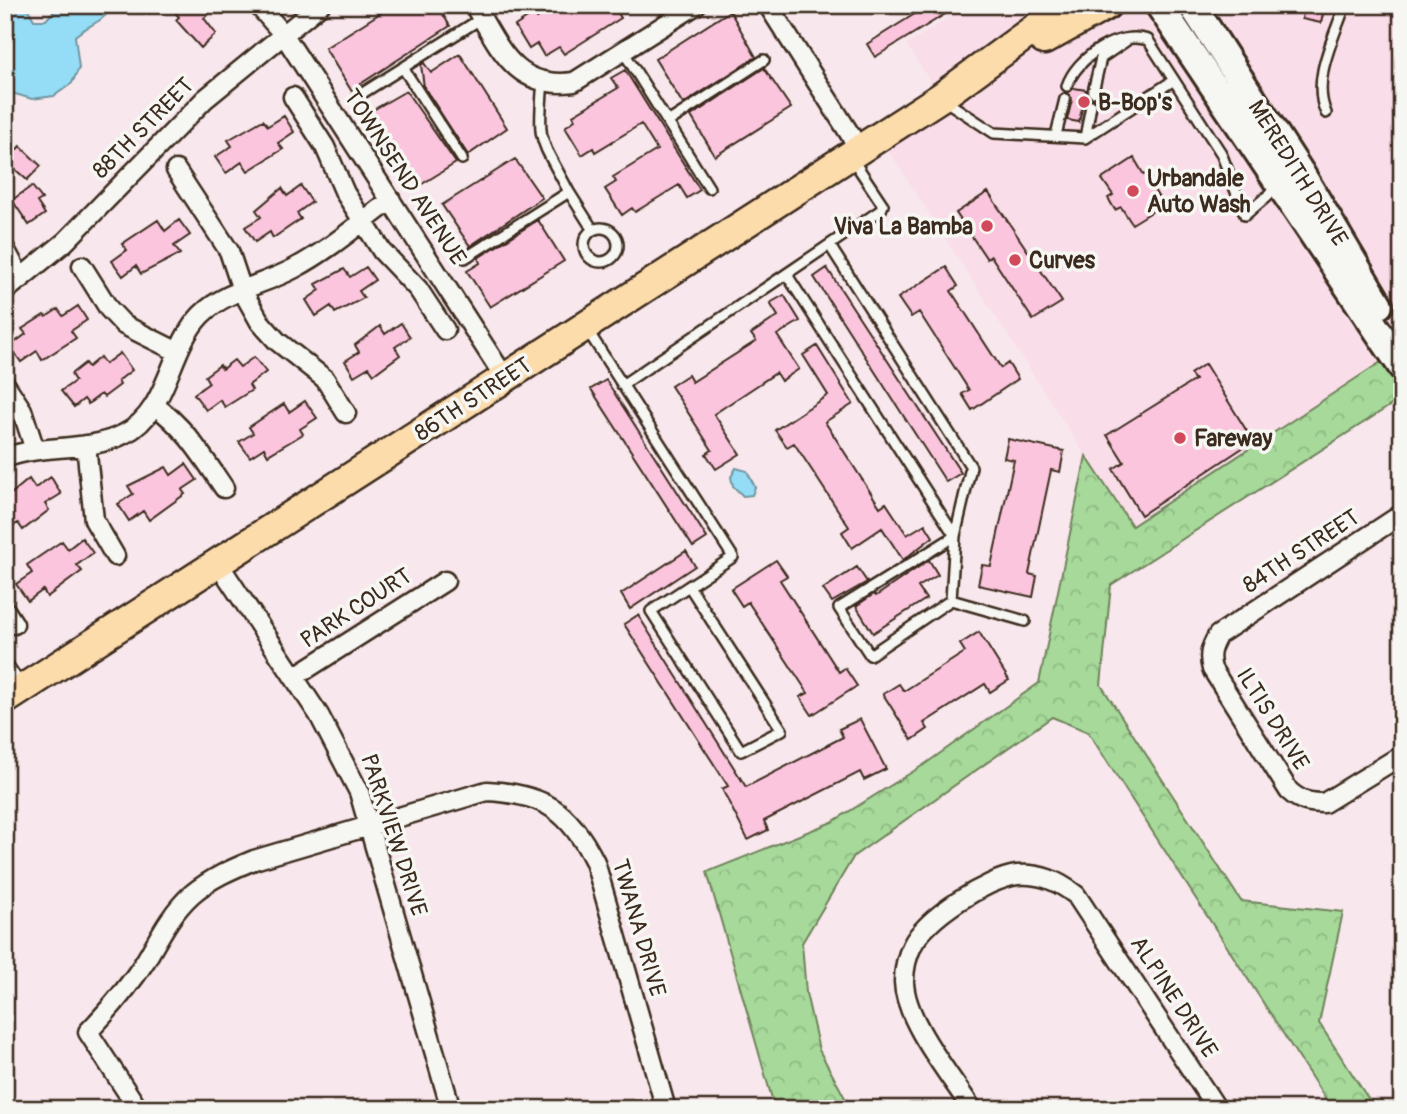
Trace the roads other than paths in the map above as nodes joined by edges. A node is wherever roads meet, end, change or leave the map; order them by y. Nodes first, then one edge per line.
1 (258, 5) edge
2 (320, 5) edge
3 (696, 5) edge
4 (768, 5) edge
5 (1067, 5) edge
6 (1107, 5) edge
7 (1159, 5) edge
8 (1192, 5) edge
9 (1345, 5) edge
10 (478, 11) edge
11 (284, 35) junction
12 (1133, 36) junction
13 (623, 51) junction
14 (764, 60) dead end
15 (403, 68) junction
16 (1174, 80) junction
17 (543, 81) junction
18 (1067, 86) dead end
19 (1093, 92) dead end
20 (358, 96) dead end
21 (293, 97) dead end
22 (941, 97) junction
23 (1065, 99) dead end
24 (1091, 105) dead end
25 (1326, 113) dead end
26 (668, 122) junction
27 (1056, 135) junction
28 (1085, 138) junction
29 (855, 153) junction
30 (462, 159) dead end
31 (176, 170) dead end
32 (1289, 179) junction
33 (709, 188) dead end
34 (569, 192) junction
35 (391, 200) junction
36 (362, 220) junction
37 (593, 230) dead end
38 (830, 246) junction
39 (5, 249) edge
40 (465, 258) dead end
41 (82, 266) dead end
42 (786, 275) junction
43 (21, 279) junction
44 (5, 290) edge
45 (242, 290) junction
46 (585, 327) junction
47 (445, 330) dead end
48 (1402, 343) edge
49 (178, 352) junction
50 (1402, 367) edge
51 (505, 378) junction
52 (5, 384) edge
53 (622, 385) junction
54 (154, 405) junction
55 (346, 413) dead end
56 (86, 445) junction
57 (35, 450) junction
58 (5, 458) edge
59 (224, 488) dead end
60 (1402, 514) edge
61 (955, 536) junction
62 (114, 556) dead end
63 (218, 563) junction
64 (445, 581) dead end
65 (689, 586) junction
66 (951, 600) junction
67 (1025, 621) dead end
68 (1226, 629) joint
69 (294, 677) junction
70 (10, 686) edge
71 (1402, 755) edge
72 (370, 826) junction
73 (138, 1109) edge
74 (451, 1109) edge
75 (666, 1109) edge
76 (972, 1109) edge
77 (1217, 1109) edge

1 - 11 street, TOWNSEND AVENUE
2 - 11 street, 88TH STREET
3 - 13 street
4 - 29 street
5 - 22 main road, 86TH STREET
6 - 22 main road, 86TH STREET
7 - 32 main road, MEREDITH DRIVE
8 - 32 main road, MEREDITH DRIVE
9 - 25 lane
10 - 15 lane
10 - 17 street
11 - 35 street, TOWNSEND AVENUE
11 - 43 street, 88TH STREET
12 - 16 lane
12 - 18 lane
12 - 19 lane
13 - 17 street
13 - 26 lane
14 - 26 lane
15 - 20 lane
15 - 30 lane
16 - 28 lane
16 - 32 lane
17 - 34 lane
21 - 36 street
22 - 27 lane
22 - 29 main road, 86TH STREET
23 - 27 lane
24 - 28 lane
26 - 33 lane
27 - 28 lane
29 - 38 lane
29 - 46 main road, 86TH STREET
31 - 45 street
32 - 48 main road, MEREDITH DRIVE
32 - 50 main road, MEREDITH DRIVE
34 - 37 lane
34 - 40 lane
35 - 36 street
35 - 51 street, TOWNSEND AVENUE
36 - 45 street
36 - 47 street
38 - 42 lane
38 - 61 lane
39 - 43 street
41 - 49 street
42 - 53 lane
42 - 61 lane
43 - 44 street, 88TH STREET
45 - 49 street
45 - 55 street
46 - 51 main road, 86TH STREET
46 - 53 lane
49 - 54 street
51 - 63 main road, 86TH STREET
52 - 57 street
53 - 65 lane
54 - 56 street
54 - 59 street
56 - 57 street
56 - 62 street
57 - 58 street
60 - 68 street, 84TH STREET
61 - 66 lane
61 - 66 lane
63 - 69 street, PARKVIEW DRIVE
63 - 70 main road, 86TH STREET
64 - 69 street, PARK COURT
65 - 65 lane
66 - 67 lane
68 - 71 street, ILTIS DRIVE
69 - 72 street, PARKVIEW DRIVE
72 - 73 street, TWANA DRIVE
72 - 74 street, PARKVIEW DRIVE
72 - 75 street, TWANA DRIVE
76 - 77 street, ALPINE DRIVE

